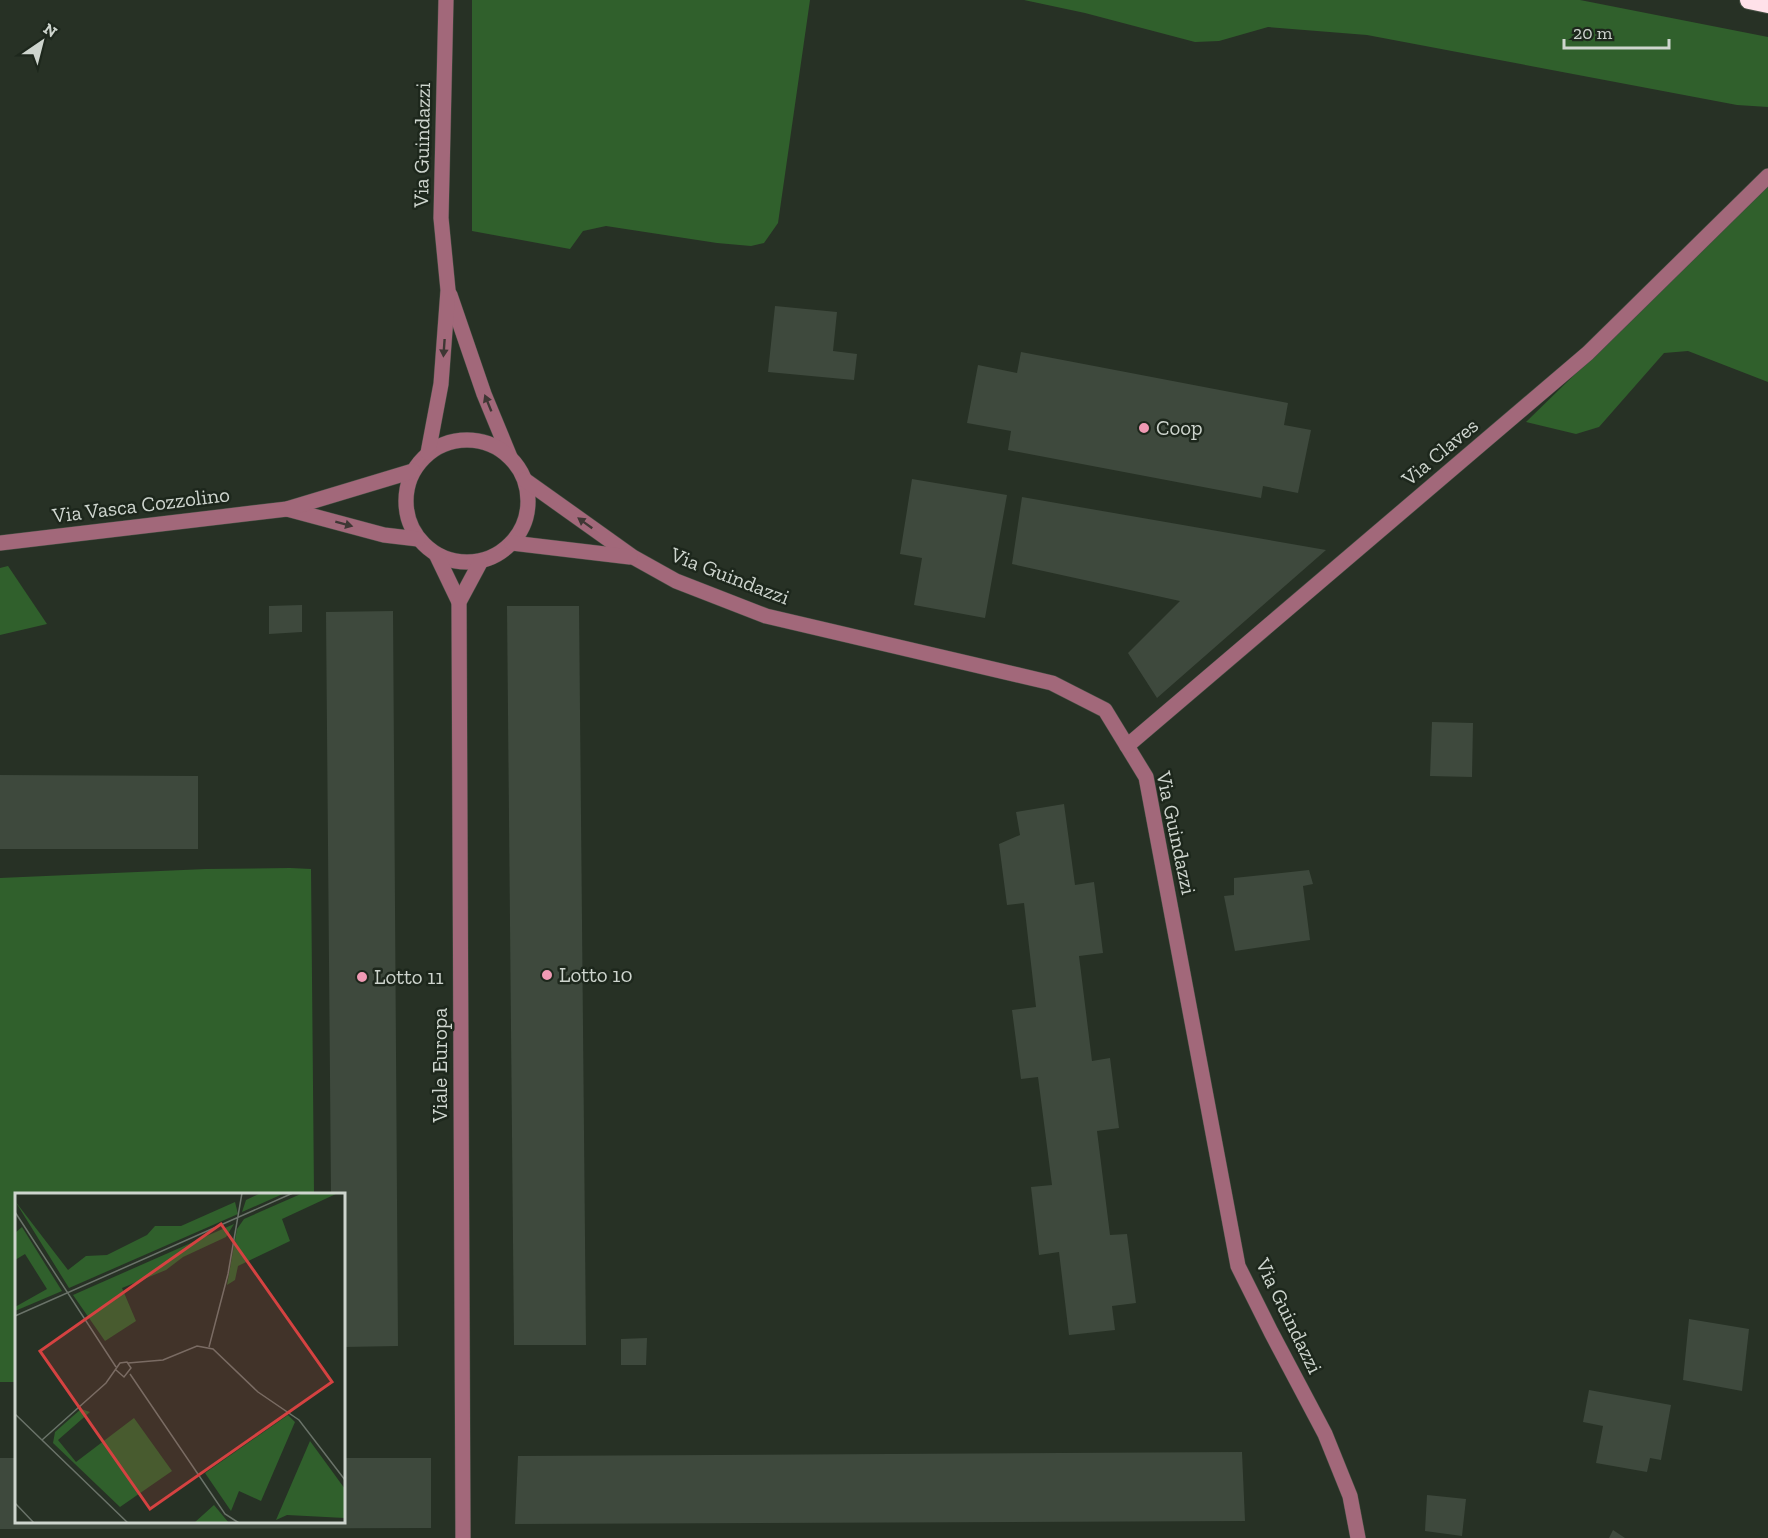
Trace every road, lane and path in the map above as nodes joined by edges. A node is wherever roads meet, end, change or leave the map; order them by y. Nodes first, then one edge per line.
1 (446, 0) edge
2 (1749, 0) edge
3 (1768, 4) edge
4 (1768, 176) edge
5 (448, 290) junction
6 (429, 453) junction
7 (510, 457) junction
8 (413, 471) junction
9 (525, 480) junction
10 (287, 509) junction
11 (418, 539) junction
12 (0, 543) edge
13 (512, 543) junction
14 (436, 554) junction
15 (633, 557) junction
16 (481, 561) junction
17 (459, 602) junction
18 (1127, 746) junction
19 (463, 1538) edge
20 (1358, 1538) edge

1 - 5 street, Via Guindazzi
2 - 3 highway
4 - 18 street, Via Claves
5 -> 6 street, Via Guindazzi
7 -> 5 street, Via Guindazzi
6 - 7 street
6 - 8 street
7 - 9 street
8 - 10 street, Via Vasca Cozzolino
8 - 11 street
9 - 13 street
15 -> 9 street, Via Guindazzi
10 -> 11 street, Via Vasca Cozzolino
10 - 12 street, Via Vasca Cozzolino
11 - 14 street
13 - 15 street
13 - 16 street
14 - 16 street
14 - 17 street
15 - 18 street, Via Guindazzi
16 - 17 street, Viale Europa
17 - 19 street, Viale Europa
18 - 20 street, Via Guindazzi

